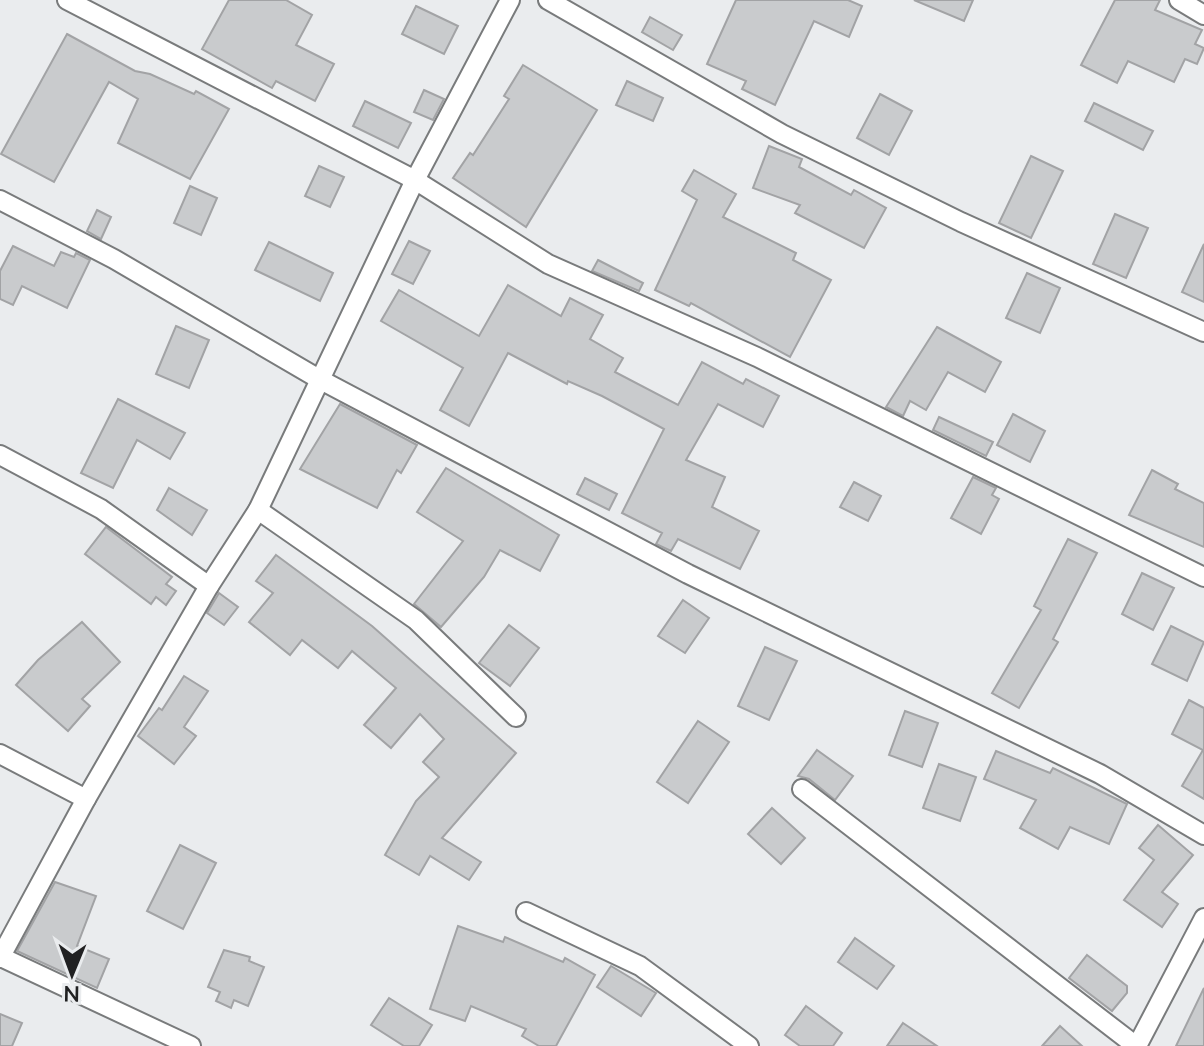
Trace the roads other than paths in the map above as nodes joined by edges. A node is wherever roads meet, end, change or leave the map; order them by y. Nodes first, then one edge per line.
1 (67, 0) edge
2 (510, 0) edge
3 (548, 0) edge
4 (1179, 0) edge
5 (1204, 15) edge
6 (415, 180) junction
7 (0, 200) edge
8 (1204, 332) edge
9 (319, 379) junction
10 (0, 455) edge
11 (258, 510) junction
12 (1204, 577) edge
13 (209, 586) junction
14 (516, 717) dead end
15 (0, 754) edge
16 (802, 789) dead end
17 (86, 799) junction
18 (1204, 835) edge
19 (526, 912) dead end
20 (1204, 918) edge
21 (0, 957) edge
22 (740, 1043) edge
23 (191, 1046) edge
24 (1136, 1046) edge

1 - 6 street
2 - 6 street
3 - 8 street
4 - 5 street
6 - 9 street
6 - 12 street
7 - 9 street
9 - 11 street
9 - 18 street
10 - 13 street
11 - 13 street
11 - 14 street
13 - 17 street
15 - 17 street
16 - 24 street
17 - 21 street
19 - 22 street
20 - 24 street
21 - 23 street

